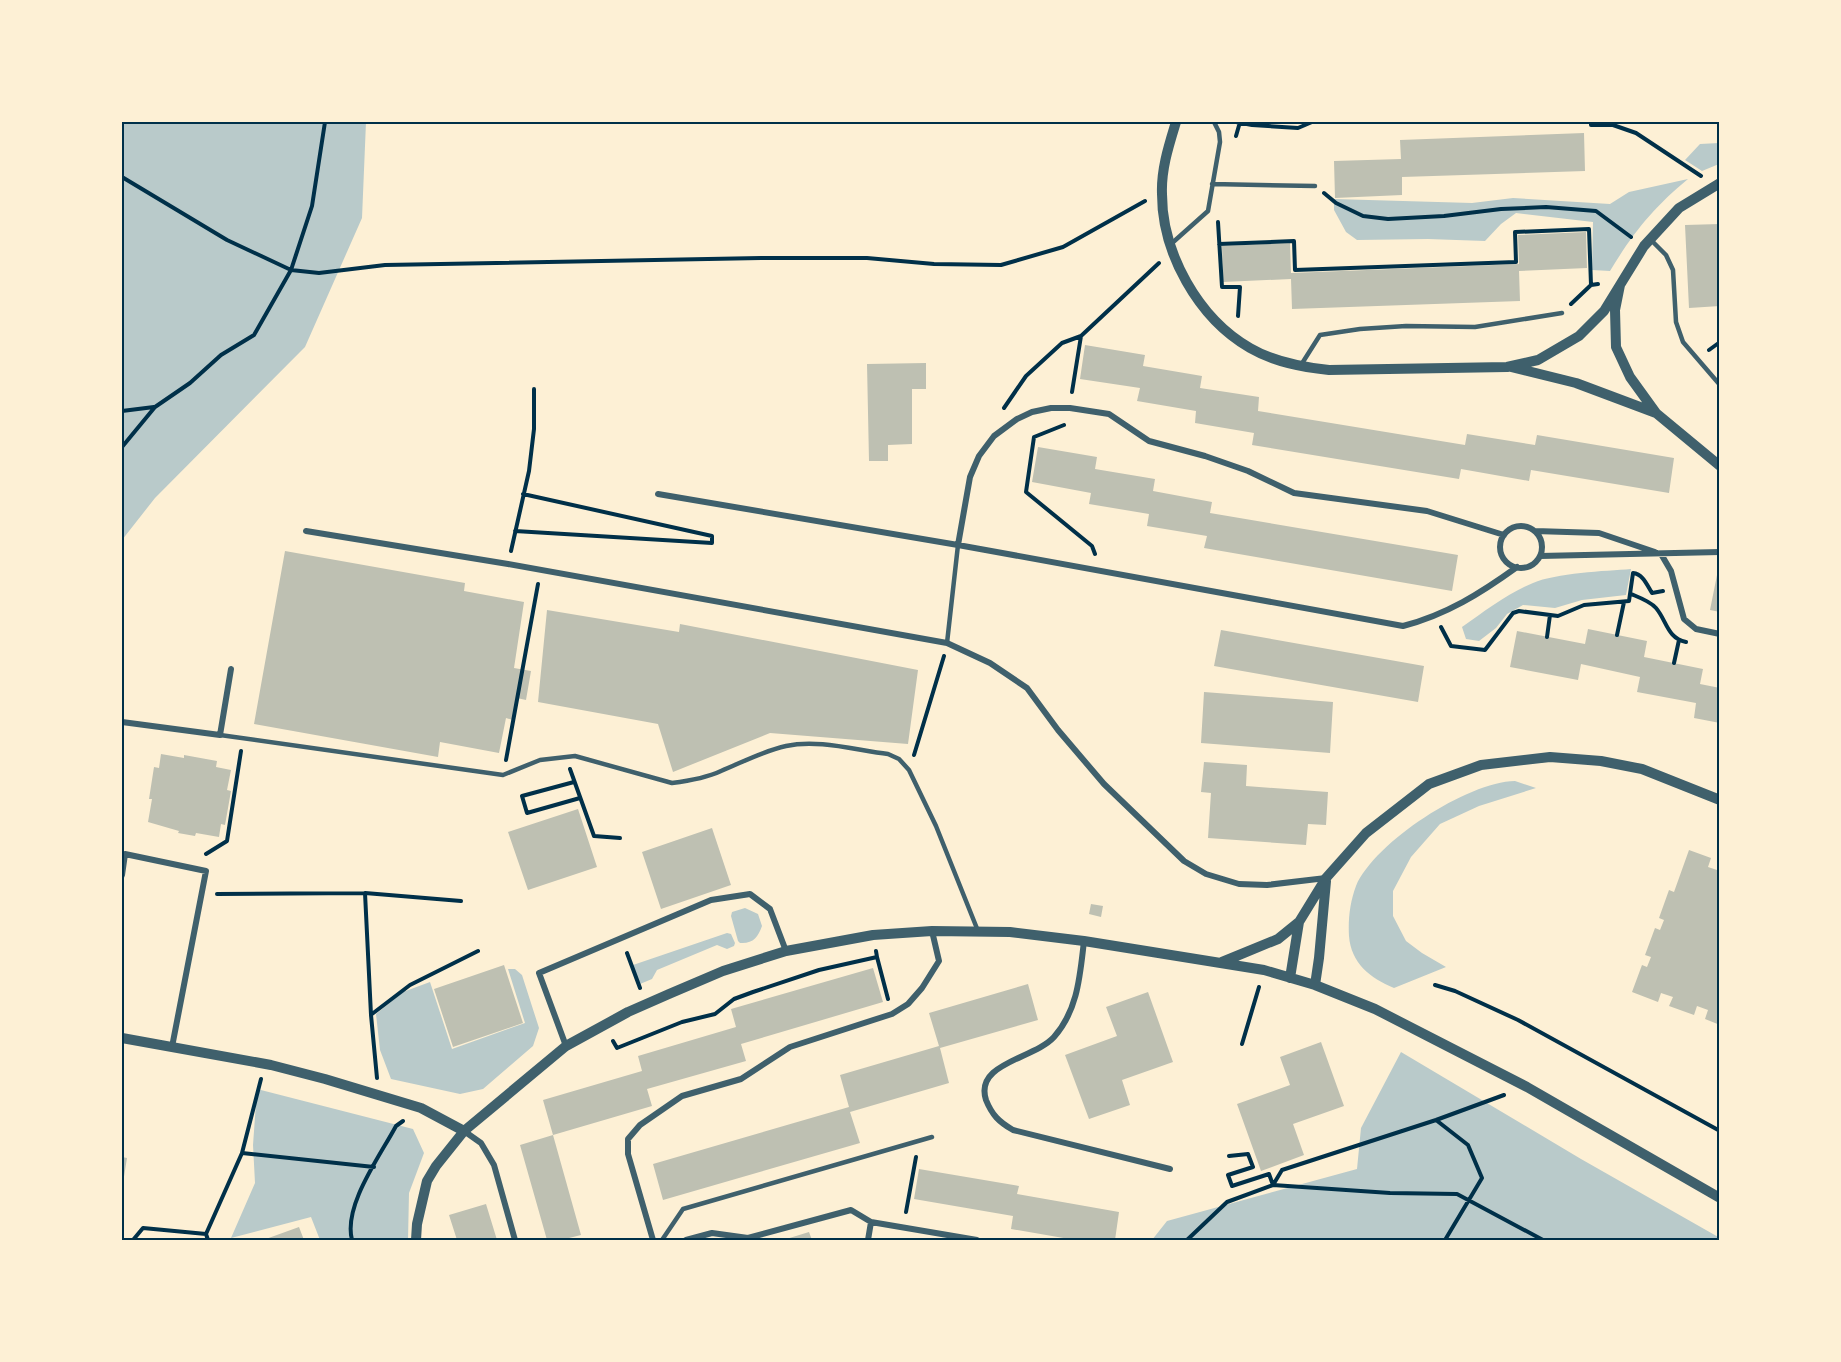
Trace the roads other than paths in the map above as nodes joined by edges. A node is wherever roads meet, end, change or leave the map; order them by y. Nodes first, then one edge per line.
1 (1176, 122) edge
2 (1214, 122) edge
3 (1212, 184) junction
4 (1315, 186) road end
5 (1715, 186) edge
6 (1647, 243) junction
7 (1170, 244) junction
8 (1620, 285) junction
9 (1562, 313) dead end
10 (1300, 367) junction
11 (1507, 367) junction
12 (1719, 385) edge
13 (1656, 413) junction
14 (1719, 466) edge
15 (658, 494) dead end
16 (306, 531) dead end
17 (1535, 531) junction
18 (1504, 535) junction
19 (958, 545) junction
20 (1719, 552) edge
21 (1661, 554) junction
22 (1540, 556) junction
23 (1517, 567) junction
24 (1719, 634) edge
25 (947, 643) junction
26 (231, 669) dead end
27 (122, 722) edge
28 (220, 735) junction
29 (1719, 800) edge
30 (122, 875) edge
31 (1326, 878) junction
32 (1299, 922) junction
33 (932, 931) junction
34 (978, 931) junction
35 (1084, 941) junction
36 (786, 951) junction
37 (1218, 963) junction
38 (1290, 978) junction
39 (1315, 985) junction
40 (122, 1038) edge
41 (566, 1046) junction
42 (172, 1047) junction
43 (464, 1131) junction
44 (932, 1137) dead end
45 (1170, 1169) dead end
46 (1719, 1197) edge
47 (871, 1222) junction
48 (416, 1240) edge
49 (515, 1240) edge
50 (653, 1240) edge
51 (662, 1240) edge
52 (686, 1240) edge
53 (870, 1240) edge
54 (977, 1240) edge

1 - 7 street
2 - 3 lane
3 - 4 lane
3 - 7 lane
5 - 6 street
6 - 8 street
6 - 12 lane
7 - 10 street
8 - 11 street
8 - 13 street
9 - 10 lane
10 - 11 street
11 - 13 street
13 - 14 street
15 - 19 street
16 - 25 street
17 - 18 street
17 - 21 street
17 - 22 street
18 - 19 street
18 - 23 street
19 - 23 street
19 - 25 lane
20 - 21 street
21 - 22 street
21 - 24 street
22 - 23 street
25 - 31 street
26 - 28 street
27 - 28 street
28 - 34 lane
29 - 31 street
30 - 42 street
31 - 32 street
31 - 39 street
32 - 37 street
32 - 38 street
33 - 34 street
33 - 36 street
33 - 50 street
34 - 35 street
35 - 37 street
35 - 45 street
36 - 41 street
36 - 41 street
37 - 38 street
38 - 39 street
39 - 46 street
40 - 42 street
41 - 43 street
42 - 43 street
43 - 48 street
43 - 49 street
44 - 51 lane
47 - 52 street
47 - 53 street
47 - 54 street

